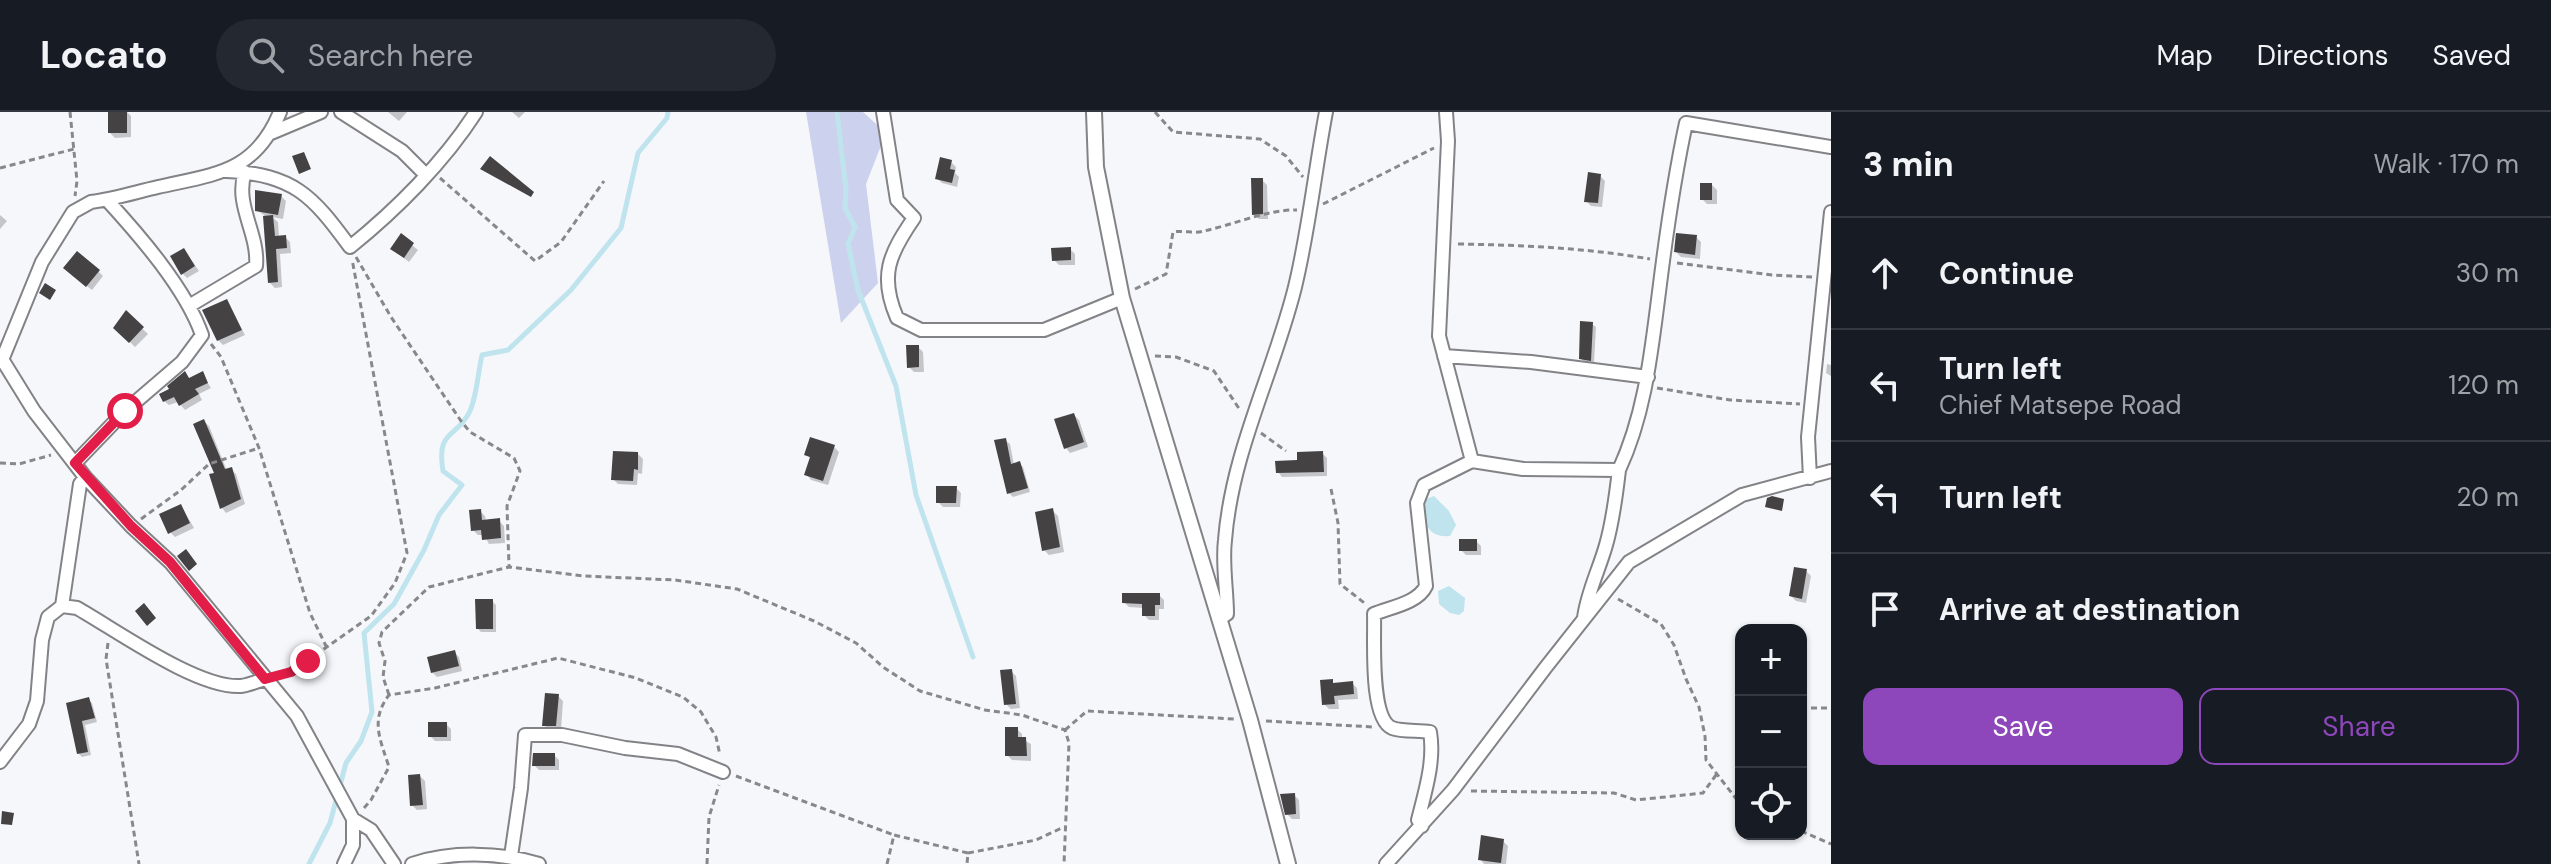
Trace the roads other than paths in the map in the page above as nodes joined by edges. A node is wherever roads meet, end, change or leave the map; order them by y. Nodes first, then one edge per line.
1 (280, 112) edge
2 (321, 112) edge
3 (341, 112) edge
4 (476, 112) edge
5 (883, 112) edge
6 (1094, 112) edge
7 (1326, 112) edge
8 (1446, 112) edge
9 (271, 133) junction
10 (1831, 147) edge
11 (227, 171) junction
12 (245, 172) junction
13 (425, 174) junction
14 (107, 200) junction
15 (1831, 212) edge
16 (1122, 298) junction
17 (189, 306) junction
18 (1444, 356) junction
19 (1, 358) edge
20 (1647, 382) junction
21 (1472, 461) junction
22 (75, 463) junction
23 (1619, 470) junction
24 (1831, 471) edge
25 (85, 477) junction
26 (1810, 478) junction
27 (62, 606) junction
28 (1219, 619) junction
29 (1584, 619) junction
30 (265, 679) junction
31 (0, 762) edge
32 (723, 772) road end
33 (353, 819) junction
34 (1422, 826) junction
35 (511, 856) junction
36 (344, 864) edge
37 (394, 864) edge
38 (412, 864) edge
39 (539, 864) edge
40 (1288, 864) edge
41 (1386, 864) edge

1 - 9 street
2 - 9 street
3 - 13 street
4 - 13 street
5 - 16 street
6 - 16 street
7 - 28 street
8 - 18 street
9 - 11 street
10 - 20 street
11 - 12 street
11 - 14 street
12 - 13 street
12 - 17 street
14 - 17 street
14 - 19 street
15 - 26 street
16 - 28 street
17 - 22 street
18 - 20 street
18 - 21 street
19 - 22 street
20 - 23 street
21 - 23 street
21 - 34 street
22 - 25 street
23 - 29 street
24 - 26 street
25 - 27 street
25 - 30 street
26 - 29 street
27 - 30 street
27 - 31 street
28 - 40 street
29 - 34 street
30 - 33 street
32 - 35 street
33 - 36 street
33 - 37 street
34 - 41 street
35 - 38 street
35 - 39 street

